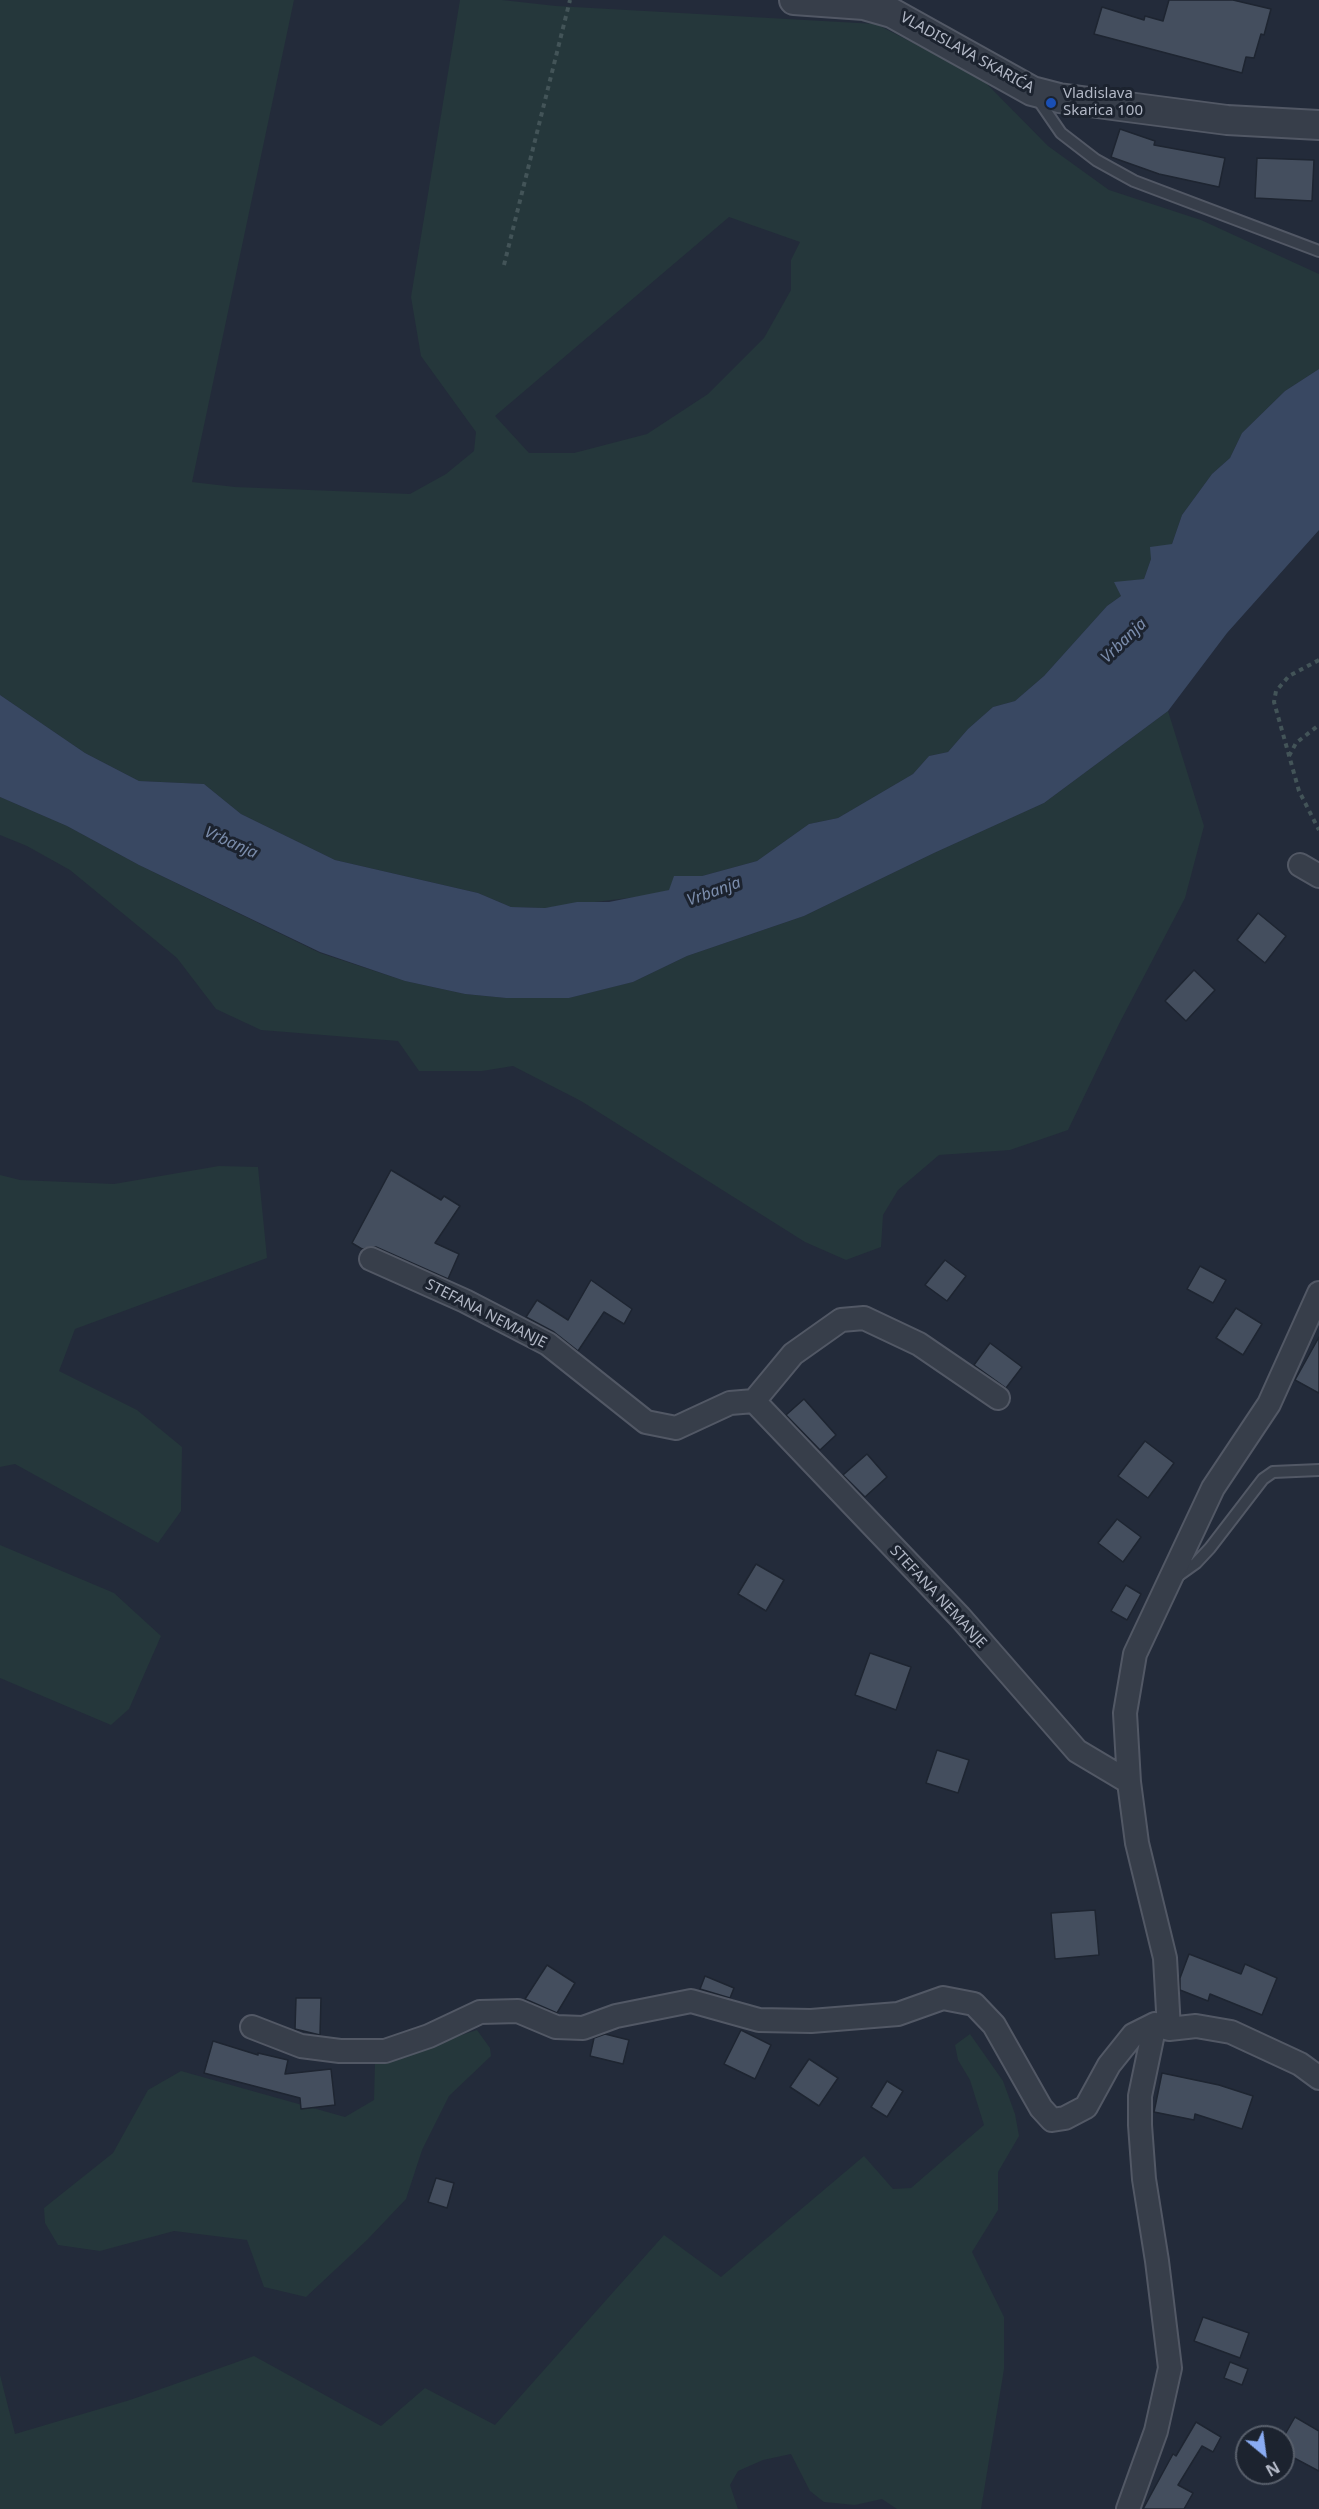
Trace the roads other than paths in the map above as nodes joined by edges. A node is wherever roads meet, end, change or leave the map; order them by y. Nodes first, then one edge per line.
1 (794, 0) edge
2 (1032, 91) junction
3 (1319, 125) edge
4 (1319, 250) edge
5 (371, 1259) dead end
6 (1319, 1293) edge
7 (998, 1398) dead end
8 (754, 1401) junction
9 (1319, 1470) edge
10 (1169, 1580) junction
11 (1129, 1782) junction
12 (1162, 2026) junction
13 (252, 2027) dead end
14 (1319, 2078) edge
15 (1128, 2509) edge

1 - 2 street, VLADISLAVA SKARIĆA
2 - 3 street, VLADISLAVA SKARIĆA
2 - 4 lane
5 - 8 street, STEFANA NEMANJE
6 - 10 street
7 - 8 street
8 - 11 street, STEFANA NEMANJE
9 - 10 lane
10 - 11 street
11 - 12 street
12 - 13 street
12 - 14 street
12 - 15 street

